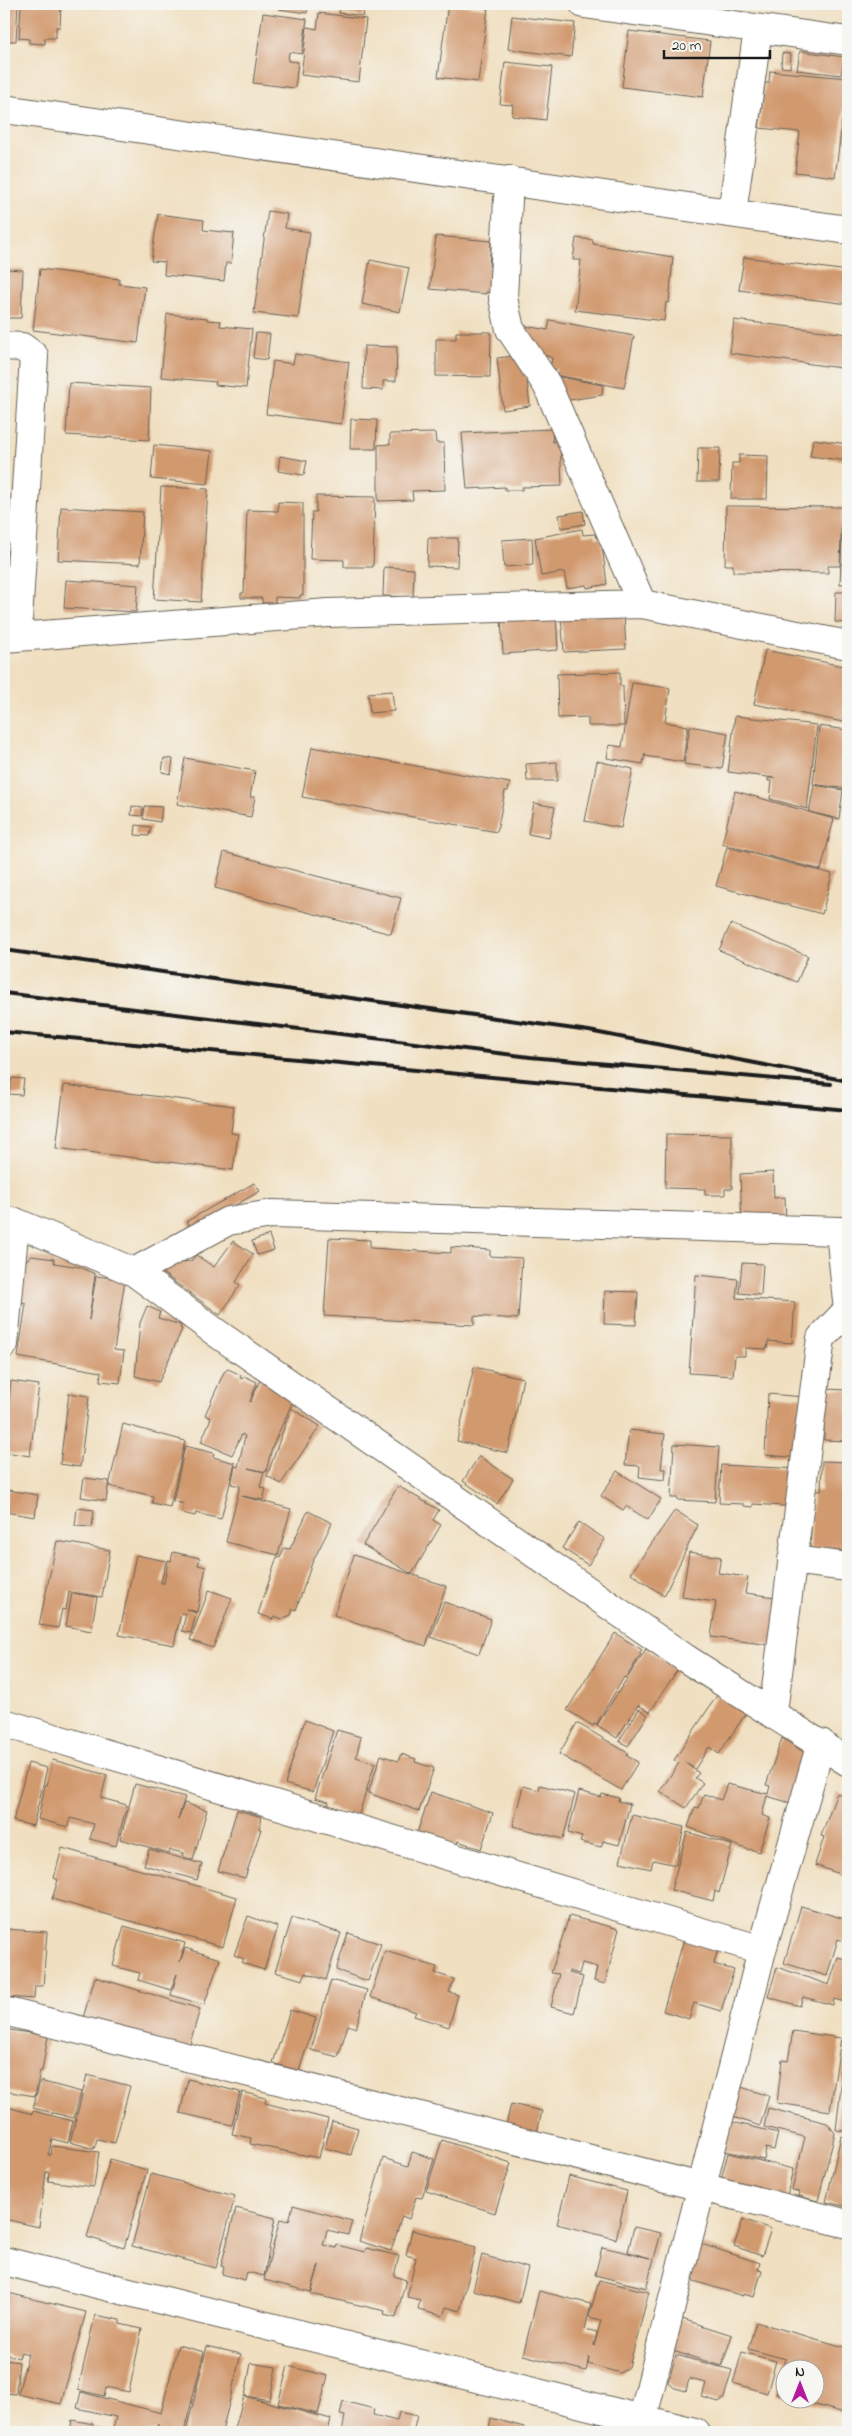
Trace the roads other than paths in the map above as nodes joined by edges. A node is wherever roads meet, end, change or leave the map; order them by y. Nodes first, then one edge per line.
1 (584, 4) edge
2 (758, 29) junction
3 (848, 41) edge
4 (4, 109) edge
5 (509, 180) junction
6 (732, 213) junction
7 (848, 230) edge
8 (4, 346) edge
9 (642, 604) junction
10 (10, 638) edge
11 (848, 645) edge
12 (10, 1222) edge
13 (134, 1272) junction
14 (848, 1311) edge
15 (4, 1344) edge
16 (792, 1560) junction
17 (848, 1567) edge
18 (773, 1712) junction
19 (4, 1723) edge
20 (821, 1743) junction
21 (848, 1762) edge
22 (762, 1950) junction
23 (4, 2011) edge
24 (702, 2187) junction
25 (848, 2224) edge
26 (4, 2261) edge
27 (641, 2426) edge
28 (695, 2432) edge

1 - 2 street
2 - 3 street
2 - 6 street
4 - 5 street
5 - 6 street
5 - 9 street
6 - 7 street
8 - 10 street
9 - 10 street
9 - 11 street
12 - 13 street
12 - 15 street
13 - 14 street
13 - 18 street
14 - 16 street
16 - 17 street
16 - 18 street
18 - 20 street
19 - 22 street
20 - 21 street
20 - 22 street
22 - 24 street
23 - 24 street
24 - 25 street
24 - 27 street
26 - 27 street
27 - 28 street

